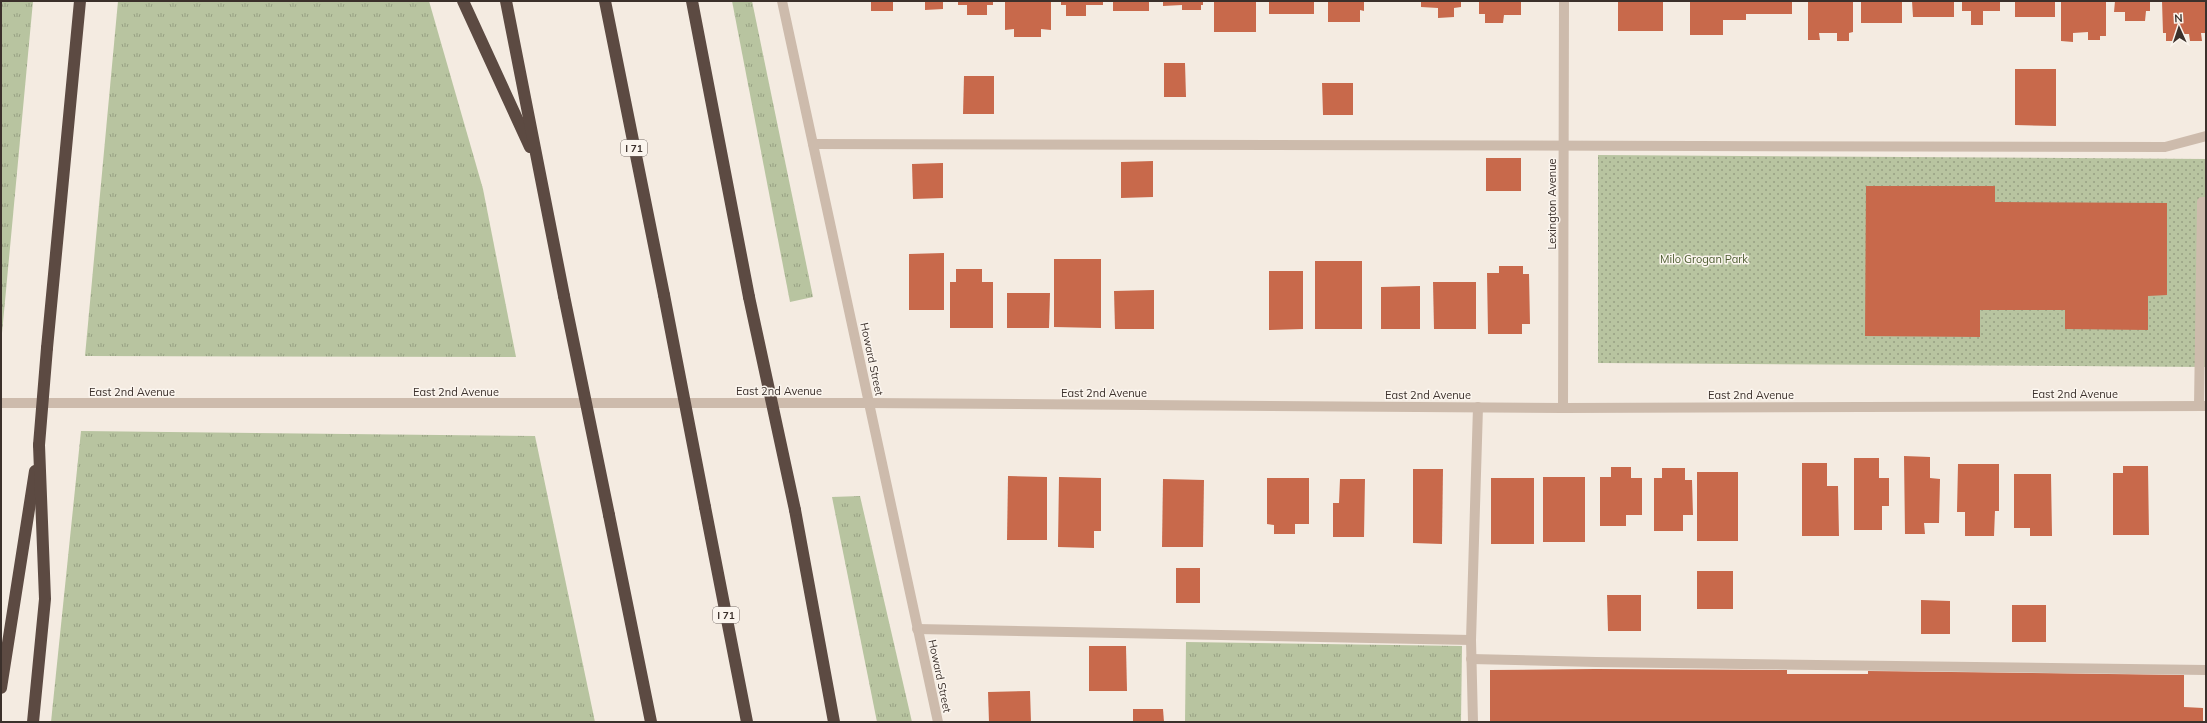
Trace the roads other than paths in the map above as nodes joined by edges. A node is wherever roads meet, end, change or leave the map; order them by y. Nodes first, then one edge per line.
1 (80, 1) edge
2 (463, 1) edge
3 (506, 1) edge
4 (605, 1) edge
5 (692, 1) edge
6 (782, 1) edge
7 (1564, 1) edge
8 (2206, 136) edge
9 (813, 144) junction
10 (1564, 145) junction
11 (539, 165) junction
12 (2206, 202) edge
13 (1, 403) edge
14 (869, 403) junction
15 (2203, 406) edge
16 (1478, 407) junction
17 (1563, 408) junction
18 (39, 445) junction
19 (917, 629) junction
20 (1471, 640) junction
21 (1471, 659) junction
22 (2206, 670) edge
23 (1, 688) edge
24 (33, 722) edge
25 (651, 722) edge
26 (747, 722) edge
27 (836, 722) edge
28 (938, 722) edge
29 (1473, 722) edge

1 - 18 highway, bridge
2 - 11 highway
3 - 11 highway
4 - 26 highway, I 71, bridge
5 - 27 highway, bridge
6 - 9 street, Howard Street
7 - 10 street, Lexington Avenue
8 - 10 street
9 - 10 street
9 - 14 street, Howard Street
10 - 17 street, Lexington Avenue
11 - 25 highway, bridge
12 - 15 street
13 - 14 street, East 2nd Avenue
14 - 16 street, East 2nd Avenue
14 - 19 street, Howard Street
15 - 17 street, East 2nd Avenue
16 - 17 street, East 2nd Avenue
16 - 20 street
18 - 23 highway
18 - 24 highway
19 - 20 street
19 - 28 street, Howard Street
20 - 21 street
21 - 22 street
21 - 29 street

